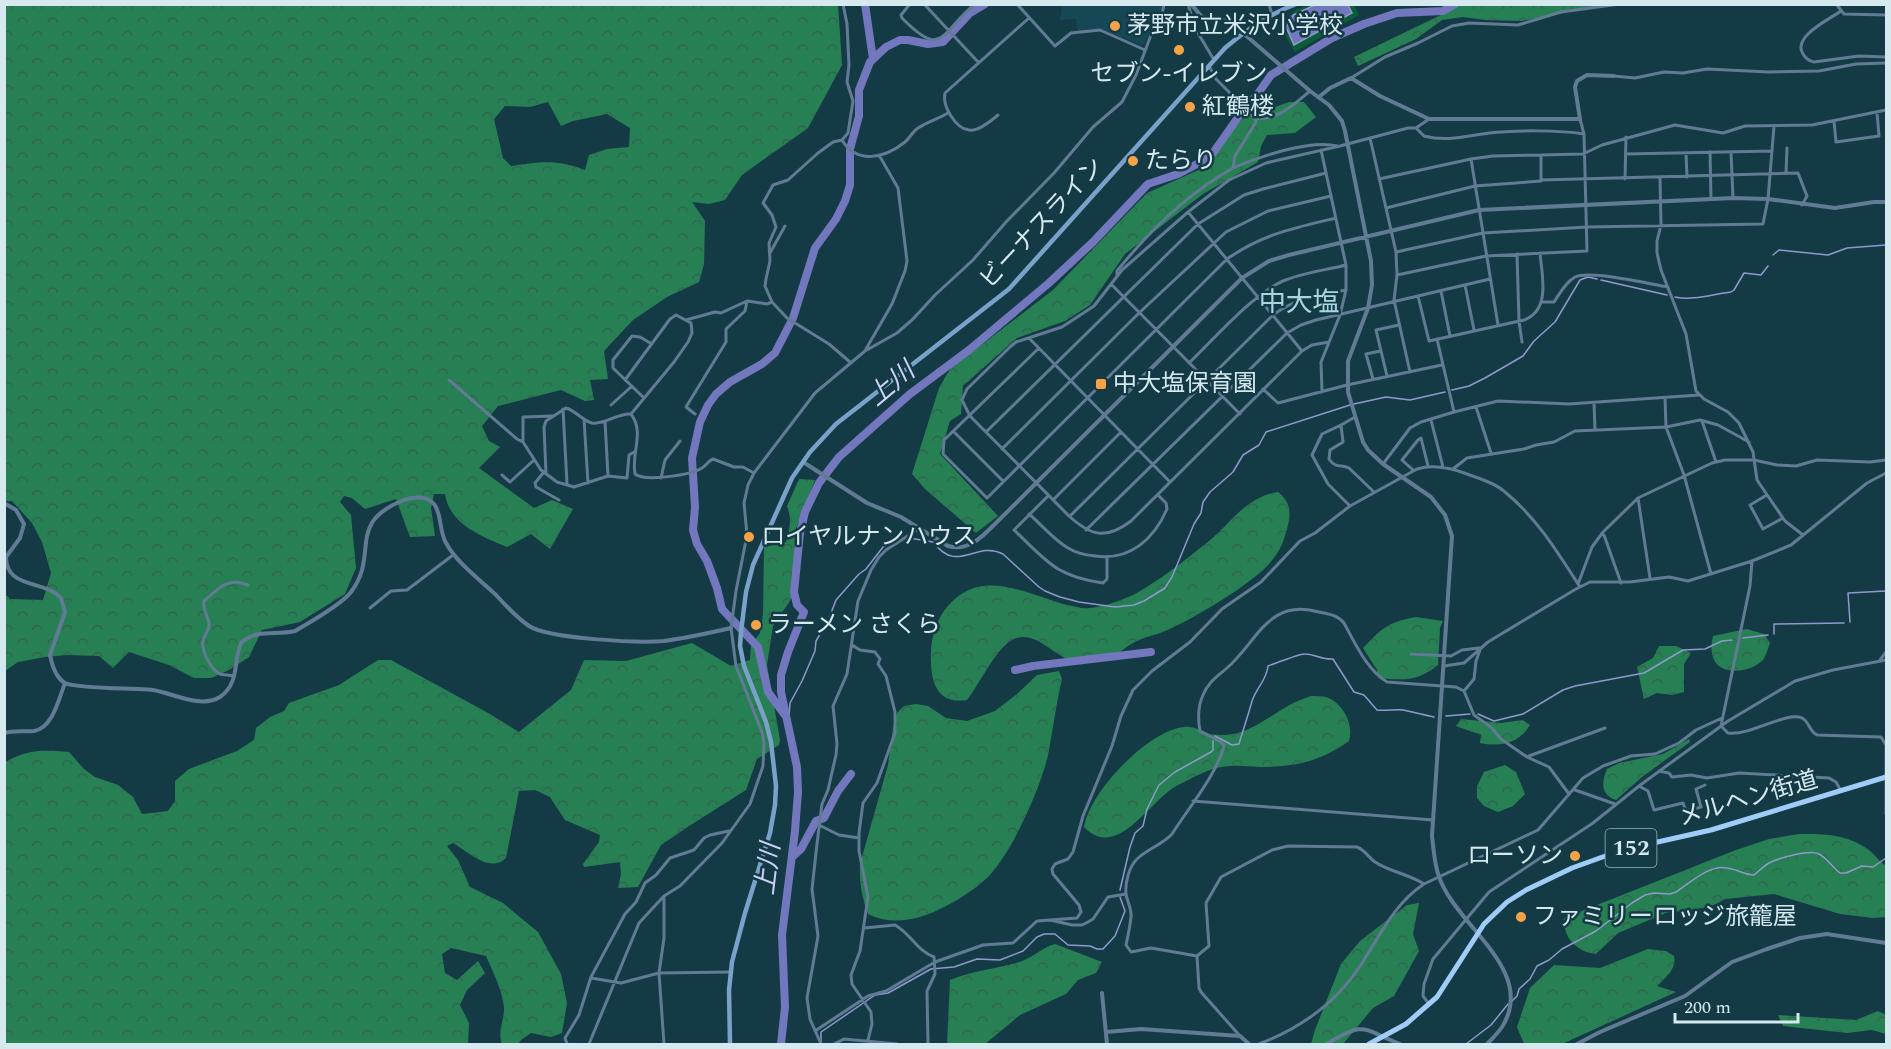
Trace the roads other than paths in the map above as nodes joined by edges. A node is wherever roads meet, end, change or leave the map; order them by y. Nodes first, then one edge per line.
1 (843, 4) edge
2 (910, 4) edge
3 (924, 4) edge
4 (975, 4) edge
5 (1017, 4) edge
6 (1164, 4) edge
7 (1190, 4) edge
8 (1269, 4) edge
9 (1296, 4) edge
10 (1620, 4) edge
11 (1836, 4) edge
12 (1841, 11) junction
13 (1272, 15) junction
14 (1887, 15) edge
15 (1029, 18) junction
16 (949, 31) junction
17 (1243, 33) junction
18 (1145, 50) junction
19 (1887, 57) edge
20 (1214, 60) junction
21 (979, 63) junction
22 (1887, 63) edge
23 (1209, 66) junction
24 (1614, 76) joint
25 (1351, 78) junction
26 (1310, 91) junction
27 (1319, 97) junction
28 (1887, 110) edge
29 (1877, 112) junction
30 (948, 113) junction
31 (998, 115) dead end
32 (1255, 118) junction
33 (1429, 119) junction
34 (1580, 119) junction
35 (1834, 121) junction
36 (1774, 126) junction
37 (1416, 128) junction
38 (1584, 134) junction
39 (1626, 137) junction
40 (1370, 138) junction
41 (842, 140) junction
42 (1347, 144) junction
43 (1340, 146) junction
44 (1787, 148) dead end
45 (1321, 150) junction
46 (1772, 151) junction
47 (1710, 152) junction
48 (1731, 152) junction
49 (1686, 153) junction
50 (1584, 154) junction
51 (1626, 154) junction
52 (879, 155) junction
53 (1541, 155) junction
54 (1471, 159) junction
55 (1233, 168) junction
56 (1326, 174) junction
57 (1770, 174) junction
58 (1785, 174) junction
59 (1732, 175) junction
60 (1710, 176) junction
61 (1687, 177) junction
62 (1379, 178) junction
63 (1659, 178) junction
64 (1625, 179) junction
65 (1541, 180) junction
66 (1586, 181) junction
67 (1476, 186) junction
68 (1331, 196) junction
69 (1733, 198) junction
70 (1710, 199) junction
71 (1768, 199) junction
72 (1661, 201) junction
73 (1887, 202) edge
74 (1587, 204) junction
75 (1802, 205) junction
76 (1386, 208) junction
77 (1479, 210) junction
78 (1188, 212) junction
79 (1336, 218) junction
80 (1198, 224) junction
81 (1661, 225) junction
82 (785, 226) dead end
83 (1587, 227) junction
84 (1391, 230) junction
85 (1483, 233) junction
86 (1366, 237) junction
87 (1213, 242) junction
88 (1342, 242) junction
89 (1396, 252) junction
90 (1540, 253) junction
91 (1517, 254) junction
92 (769, 255) junction
93 (1486, 256) junction
94 (1227, 259) junction
95 (1346, 265) junction
96 (1397, 275) junction
97 (1117, 276) junction
98 (1242, 278) junction
99 (1490, 279) junction
100 (1111, 284) junction
101 (1465, 285) junction
102 (1668, 287) junction
103 (1346, 290) junction
104 (1441, 291) junction
105 (1122, 296) junction
106 (1418, 296) junction
107 (1258, 297) junction
108 (1394, 300) junction
109 (747, 301) junction
110 (1543, 302) junction
111 (772, 303) junction
112 (1368, 308) junction
113 (1139, 313) junction
114 (1273, 315) junction
115 (1340, 315) junction
116 (686, 320) junction
117 (1519, 321) junction
118 (1399, 325) junction
119 (1498, 325) junction
120 (1155, 329) junction
121 (1474, 330) junction
122 (1287, 333) junction
123 (1450, 336) junction
124 (1029, 338) junction
125 (1437, 339) junction
126 (1329, 342) junction
127 (1522, 342) dead end
128 (652, 344) junction
129 (1172, 346) junction
130 (1039, 348) junction
131 (865, 351) junction
132 (1302, 351) junction
133 (1380, 351) junction
134 (851, 363) junction
135 (1189, 363) junction
136 (1054, 364) junction
137 (1442, 365) junction
138 (1410, 372) junction
139 (1387, 376) junction
140 (625, 380) junction
141 (1206, 380) junction
142 (1373, 380) junction
143 (449, 381) dead end
144 (1071, 381) junction
145 (1347, 385) junction
146 (632, 386) junction
147 (1263, 389) junction
148 (1322, 392) junction
149 (1701, 394) junction
150 (1222, 396) junction
151 (644, 398) junction
152 (1088, 398) junction
153 (1665, 398) junction
154 (1594, 403) junction
155 (611, 405) dead end
156 (1476, 406) junction
157 (563, 409) junction
158 (1454, 412) junction
159 (631, 414) junction
160 (695, 414) dead end
161 (1240, 414) junction
162 (553, 415) junction
163 (970, 416) junction
164 (1105, 416) junction
165 (1355, 416) junction
166 (584, 418) junction
167 (1431, 420) junction
168 (605, 421) junction
169 (1702, 421) junction
170 (1341, 425) junction
171 (1666, 427) junction
172 (1595, 430) junction
173 (953, 431) junction
174 (986, 432) junction
175 (1121, 432) junction
176 (680, 441) dead end
177 (523, 442) junction
178 (1749, 442) junction
179 (1002, 449) junction
180 (1137, 449) junction
181 (634, 452) junction
182 (1491, 454) junction
183 (534, 460) junction
184 (1755, 460) junction
185 (1887, 460) edge
186 (1716, 462) junction
187 (805, 463) junction
188 (1383, 464) junction
189 (1019, 465) junction
190 (1153, 465) junction
191 (1428, 466) junction
192 (1443, 468) junction
193 (1453, 469) junction
194 (1413, 470) junction
195 (754, 472) junction
196 (545, 473) junction
197 (1887, 473) edge
198 (502, 475) dead end
199 (609, 476) junction
200 (1684, 476) junction
201 (1401, 477) junction
202 (661, 478) junction
203 (1003, 481) junction
204 (1035, 482) junction
205 (1170, 482) junction
206 (588, 483) junction
207 (567, 484) junction
208 (1374, 492) junction
209 (1158, 495) junction
210 (1767, 495) junction
211 (1048, 496) junction
212 (1638, 498) junction
213 (559, 500) dead end
214 (1053, 500) junction
215 (4, 503) edge
216 (1350, 506) junction
217 (1029, 514) junction
218 (1069, 516) junction
219 (1783, 518) junction
220 (920, 528) junction
221 (1086, 530) junction
222 (1602, 534) junction
223 (1803, 535) junction
224 (453, 555) junction
225 (1107, 558) junction
226 (1752, 561) junction
227 (1711, 574) junction
228 (1650, 578) junction
229 (1622, 583) junction
230 (248, 585) dead end
231 (1579, 586) junction
232 (736, 591) junction
233 (746, 592) junction
234 (370, 608) dead end
235 (732, 627) junction
236 (851, 644) junction
237 (1480, 648) junction
238 (1887, 652) edge
239 (734, 653) junction
240 (741, 654) junction
241 (1411, 654) dead end
242 (1880, 660) junction
243 (1887, 660) edge
244 (1444, 666) junction
245 (234, 676) junction
246 (65, 683) junction
247 (1464, 691) junction
248 (1722, 718) junction
249 (1721, 726) junction
250 (1605, 729) dead end
251 (4, 733) edge
252 (1886, 745) edge
253 (1527, 757) junction
254 (1659, 771) junction
255 (1886, 777) edge
256 (1705, 785) dead end
257 (1639, 786) junction
258 (1575, 790) junction
259 (1841, 792) junction
260 (1569, 794) junction
261 (1193, 801) junction
262 (1616, 804) junction
263 (1887, 814) edge
264 (1433, 820) junction
265 (819, 823) junction
266 (729, 831) junction
267 (859, 838) junction
268 (1424, 884) junction
269 (1126, 894) junction
270 (664, 896) junction
271 (1050, 920) junction
272 (1467, 920) junction
273 (864, 928) junction
274 (1887, 943) edge
275 (1197, 956) junction
276 (935, 963) junction
277 (730, 972) junction
278 (658, 973) junction
279 (591, 978) junction
280 (614, 983) junction
281 (1102, 993) dead end
282 (863, 1000) junction
283 (1429, 1004) junction
284 (815, 1031) junction
285 (1106, 1032) junction
286 (1240, 1036) junction
287 (1384, 1037) junction
288 (868, 1040) junction
289 (820, 1043) edge
290 (567, 1044) edge
291 (589, 1044) edge
292 (664, 1044) edge
293 (729, 1044) edge
294 (834, 1044) edge
295 (894, 1044) edge
296 (928, 1044) edge
297 (1107, 1044) edge
298 (1249, 1044) edge
299 (1259, 1044) edge
300 (1327, 1044) edge
301 (1369, 1044) edge
302 (1400, 1044) edge
303 (1487, 1044) edge
304 (1577, 1044) edge

1 - 41 street
2 - 16 street
3 - 16 street
4 - 16 street
5 - 15 street
6 - 18 street
7 - 17 street
7 - 20 street
8 - 13 street
9 - 13 main road, ビーナスライン
10 - 25 street
11 - 12 street
12 - 14 street
12 - 19 street
13 - 17 main road, ビーナスライン
15 - 18 street
15 - 21 street
16 - 21 street
17 - 20 main road, ビーナスライン
17 - 26 street
18 - 131 street
20 - 23 main road, ビーナスライン
21 - 30 street
22 - 24 street
23 - 32 street
23 - 187 main road, ビーナスライン
24 - 34 street
25 - 27 street
25 - 33 street
26 - 27 street
26 - 32 street
27 - 42 street
28 - 29 street
29 - 35 street
29 - 35 street
30 - 31 street
30 - 52 street
32 - 55 street
33 - 34 street
33 - 37 street
34 - 38 street
35 - 36 street
36 - 39 street
36 - 46 street
37 - 38 street
37 - 40 street
38 - 50 street
39 - 50 street
39 - 51 street
40 - 42 street
40 - 62 street
41 - 52 street
41 - 92 street
42 - 43 street
42 - 86 street
43 - 45 street
43 - 55 street
44 - 58 street
45 - 56 street
45 - 78 street
46 - 48 street
46 - 57 street
47 - 48 street
47 - 49 street
47 - 60 street
48 - 59 street
49 - 51 street
49 - 61 street
50 - 53 street
50 - 66 street
51 - 64 street
52 - 131 street
53 - 54 street
53 - 65 street
54 - 62 street
54 - 67 street
55 - 97 street
56 - 68 street
56 - 80 street
57 - 58 street
57 - 59 street
57 - 71 street
58 - 75 street
59 - 60 street
59 - 69 street
60 - 61 street
60 - 70 street
61 - 63 street
62 - 76 street
63 - 64 street
63 - 72 street
64 - 66 street
65 - 66 street
65 - 67 street
66 - 74 street
67 - 76 street
67 - 77 street
68 - 79 street
68 - 87 street
69 - 70 street
69 - 71 street
70 - 72 street
71 - 75 street
71 - 81 street
72 - 74 street
72 - 81 street
73 - 75 street
74 - 77 street
74 - 83 street
76 - 84 street
77 - 84 street
77 - 85 street
78 - 80 street
78 - 97 street
79 - 88 street
79 - 94 street
80 - 87 street
80 - 105 street
81 - 83 street
81 - 102 street
82 - 92 street
83 - 85 street
83 - 90 street
84 - 86 street
84 - 89 street
85 - 89 street
85 - 93 street
86 - 88 street
86 - 112 street
87 - 94 street
87 - 113 street
88 - 95 street
88 - 98 street
89 - 96 street
90 - 91 street
90 - 110 street
91 - 93 street
91 - 117 street
92 - 111 street
93 - 96 street
93 - 99 street
94 - 98 street
94 - 120 street
95 - 103 street
95 - 107 street
96 - 108 street
97 - 100 street
98 - 107 street
98 - 129 street
99 - 101 street
99 - 119 street
100 - 105 street
100 - 124 street
101 - 104 street
101 - 121 street
102 - 110 street
102 - 149 street
103 - 114 street
103 - 115 street
104 - 106 street
104 - 123 street
105 - 113 street
105 - 136 street
106 - 108 street
106 - 125 street
107 - 114 street
107 - 135 street
108 - 112 street
108 - 118 street
109 - 111 street
109 - 116 street
109 - 160 street
110 - 117 street
111 - 134 street
112 - 115 street
112 - 145 street
113 - 120 street
113 - 144 street
114 - 122 street
114 - 141 street
115 - 122 street
115 - 126 street
116 - 128 street
116 - 151 street
117 - 119 street
117 - 127 street
118 - 133 street
118 - 138 street
119 - 121 street
120 - 129 street
120 - 152 street
121 - 123 street
122 - 132 street
122 - 150 street
123 - 125 street
124 - 130 street
124 - 163 street
125 - 137 street
126 - 132 street
126 - 148 street
128 - 140 street
128 - 140 street
129 - 135 street
129 - 164 street
130 - 136 street
130 - 163 street
131 - 134 street
132 - 147 street
133 - 139 street
133 - 142 street
134 - 195 street
135 - 141 street
136 - 144 street
136 - 174 street
137 - 138 street
137 - 158 street
138 - 139 street
139 - 142 street
140 - 146 street
141 - 150 street
141 - 180 street
142 - 145 street
143 - 177 street
144 - 152 street
144 - 179 street
145 - 148 street
145 - 165 street
146 - 151 street
146 - 155 street
147 - 148 street
147 - 161 street
149 - 153 street
149 - 178 street
150 - 161 street
150 - 190 street
151 - 159 street
152 - 164 street
152 - 189 street
153 - 154 street
153 - 171 street
154 - 156 street
154 - 172 street
156 - 158 street
156 - 182 street
157 - 162 street
157 - 166 street
157 - 207 street
158 - 167 street
159 - 168 street
159 - 181 street
161 - 205 street
162 - 177 street
162 - 196 street
163 - 173 street
163 - 174 street
164 - 175 street
164 - 204 street
165 - 170 street
165 - 188 street
166 - 168 street
166 - 206 street
167 - 188 street
167 - 192 street
168 - 199 street
169 - 171 street
169 - 178 street
169 - 186 street
170 - 208 street
170 - 216 street
171 - 172 street
171 - 200 street
172 - 182 street
173 - 203 street
173 - 203 street
174 - 179 street
175 - 180 street
175 - 214 street
176 - 202 street
177 - 183 street
178 - 184 street
179 - 189 street
180 - 190 street
180 - 218 street
181 - 199 street
181 - 202 street
182 - 193 street
183 - 196 street
183 - 198 street
184 - 185 street
184 - 186 street
184 - 210 street
186 - 200 street
187 - 220 street
187 - 233 main road, ビーナスライン
188 - 201 street
189 - 203 street
189 - 204 street
190 - 205 street
190 - 221 street
191 - 192 street
191 - 194 street
191 - 194 street
192 - 193 street
193 - 231 street
194 - 201 street
195 - 202 street
195 - 232 street
196 - 207 street
196 - 213 street
197 - 223 street
199 - 206 street
200 - 212 street
200 - 227 street
201 - 208 street
201 - 244 street
204 - 211 street
204 - 220 street
205 - 209 street
206 - 207 street
208 - 216 street
209 - 221 street
209 - 225 street
210 - 219 street
210 - 219 street
211 - 214 street
211 - 217 street
212 - 222 street
212 - 228 street
214 - 218 street
215 - 246 street
216 - 271 street
217 - 225 street
217 - 225 street
218 - 221 street
219 - 223 street
220 - 236 street
222 - 229 street
222 - 231 street
223 - 226 street
224 - 234 street
224 - 235 street
224 - 245 street
226 - 227 street
226 - 248 street
227 - 228 street
228 - 229 street
229 - 231 street
230 - 245 street
231 - 237 street
232 - 233 street
232 - 235 street
233 - 240 main road, ビーナスライン
235 - 239 street
236 - 265 street
236 - 267 street
237 - 241 street
237 - 244 street
237 - 247 street
238 - 242 street
239 - 240 street
239 - 266 street
240 - 277 main road, ビーナスライン
242 - 243 street
242 - 249 street
244 - 264 street
245 - 246 street
246 - 251 street
247 - 253 street
247 - 261 street
248 - 249 street
248 - 258 street
249 - 252 street
249 - 254 street
250 - 253 street
252 - 255 street
253 - 260 street
254 - 257 street
254 - 259 street
255 - 259 highway, メルヘン街道 / 152
255 - 263 street
256 - 257 street
257 - 262 street
258 - 260 street
258 - 262 street
259 - 283 highway, メルヘン街道 / 152
260 - 268 street
261 - 264 street
261 - 269 street
262 - 272 street
264 - 272 street
265 - 267 street
265 - 284 street
266 - 270 street
266 - 279 street
267 - 273 street
268 - 275 street
268 - 299 street
269 - 271 street
269 - 275 street
270 - 278 street
270 - 280 street
271 - 276 street
272 - 283 street
272 - 303 street
273 - 276 street
273 - 282 street
274 - 304 street
275 - 286 street
276 - 282 street
276 - 296 street
277 - 278 street
277 - 293 main road, ビーナスライン
278 - 280 street
278 - 292 street
279 - 280 street
279 - 290 street
280 - 291 street
281 - 285 street
282 - 284 street
282 - 288 street
283 - 287 highway, メルヘン街道 / 152
284 - 289 street
285 - 286 street
285 - 297 street
286 - 298 street
287 - 300 street
287 - 301 highway, メルヘン街道 / 152
287 - 302 street
288 - 294 street
288 - 295 street

